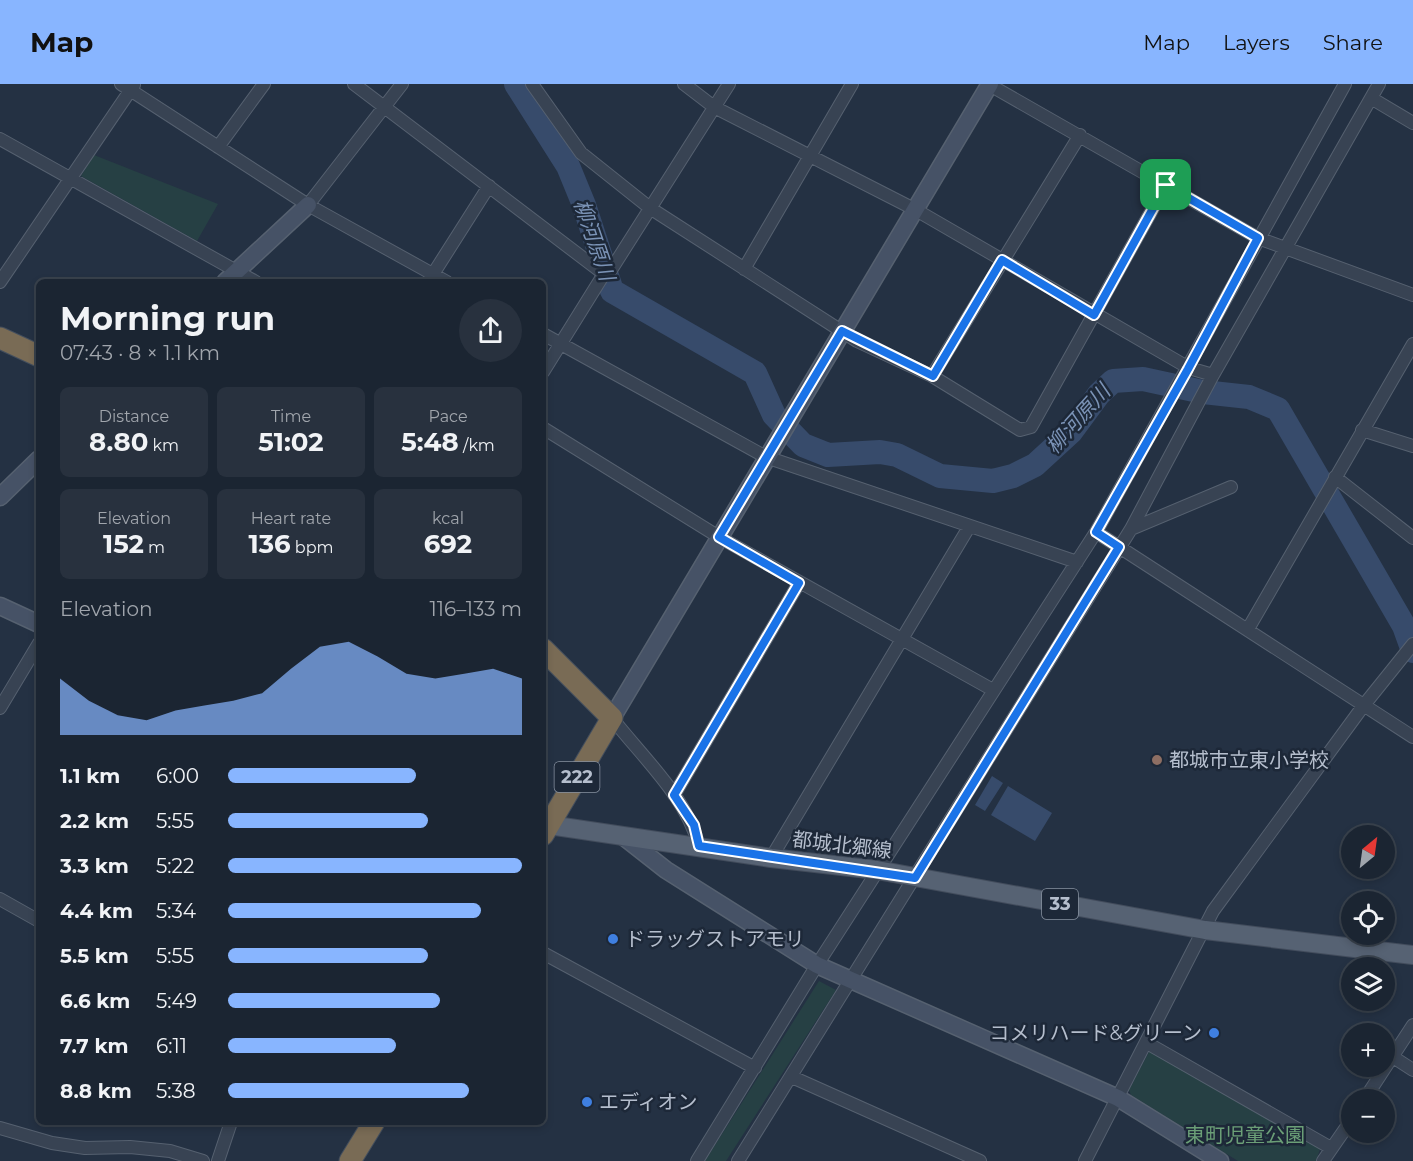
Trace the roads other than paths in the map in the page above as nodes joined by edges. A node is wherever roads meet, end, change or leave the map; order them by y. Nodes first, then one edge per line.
1 (264, 84) edge
2 (354, 84) edge
3 (402, 84) edge
4 (532, 84) edge
5 (684, 84) edge
6 (729, 84) edge
7 (852, 84) edge
8 (989, 84) edge
9 (1345, 84) edge
10 (1379, 84) edge
11 (128, 86) edge
12 (1371, 98) junction
13 (384, 107) junction
14 (714, 107) junction
15 (1413, 123) edge
16 (1080, 135) junction
17 (0, 139) edge
18 (218, 147) junction
19 (810, 154) junction
20 (70, 178) junction
21 (1166, 185) junction
22 (489, 186) junction
23 (308, 205) junction
24 (650, 208) junction
25 (916, 210) junction
26 (1258, 238) junction
27 (1286, 247) junction
28 (1002, 260) junction
29 (744, 269) junction
30 (607, 272) junction
31 (230, 277) edge
32 (430, 278) edge
33 (0, 282) edge
34 (1413, 295) edge
35 (1094, 315) junction
36 (842, 331) junction
37 (546, 336) edge
38 (0, 338) edge
39 (561, 344) junction
40 (1413, 344) edge
41 (36, 355) edge
42 (546, 367) edge
43 (1189, 369) junction
44 (1213, 375) junction
45 (933, 376) junction
46 (546, 430) edge
47 (1362, 430) junction
48 (1413, 446) edge
49 (766, 457) junction
50 (36, 462) edge
51 (1335, 477) junction
52 (1231, 487) dead end
53 (0, 497) edge
54 (969, 527) junction
55 (1131, 529) junction
56 (1096, 532) junction
57 (719, 537) junction
58 (1413, 538) edge
59 (1119, 547) junction
60 (1077, 562) junction
61 (799, 583) junction
62 (0, 606) edge
63 (36, 621) edge
64 (1248, 629) junction
65 (902, 638) junction
66 (36, 648) edge
67 (1409, 649) edge
68 (546, 652) edge
69 (993, 690) junction
70 (1364, 705) junction
71 (0, 708) edge
72 (612, 718) junction
73 (1413, 737) edge
74 (674, 795) junction
75 (546, 826) edge
76 (546, 828) edge
77 (624, 837) junction
78 (699, 846) junction
79 (771, 858) junction
80 (878, 870) junction
81 (915, 878) junction
82 (0, 899) edge
83 (36, 919) edge
84 (1205, 930) junction
85 (546, 955) edge
86 (1413, 955) edge
87 (817, 965) junction
88 (852, 980) junction
89 (1413, 1025) edge
90 (1147, 1043) junction
91 (1395, 1055) edge
92 (1395, 1059) edge
93 (755, 1068) junction
94 (1413, 1070) edge
95 (792, 1077) junction
96 (1118, 1098) junction
97 (230, 1125) edge
98 (372, 1125) edge
99 (0, 1128) edge
100 (1341, 1134) edge
101 (1331, 1148) junction
102 (203, 1161) edge
103 (218, 1161) edge
104 (351, 1161) edge
105 (697, 1161) edge
106 (738, 1161) edge
107 (980, 1161) edge
108 (1086, 1161) edge
109 (1221, 1161) edge
110 (1323, 1161) edge

1 - 18 street
2 - 13 street
3 - 13 street
4 - 24 street
5 - 14 street
6 - 14 street
7 - 19 street
8 - 16 street
8 - 25 street
9 - 26 street
10 - 12 street
11 - 18 street
11 - 20 street
12 - 15 street
12 - 27 street
13 - 22 street
13 - 23 street
14 - 19 street
14 - 24 street
16 - 21 street
16 - 28 street
17 - 20 street
18 - 23 street
19 - 25 street
19 - 29 street
20 - 31 street
20 - 33 street
21 - 26 street
21 - 35 street
22 - 30 street
22 - 32 street
23 - 31 street
23 - 32 street
24 - 29 street
24 - 30 street
25 - 28 street
25 - 36 street
26 - 27 street
26 - 43 street
27 - 34 street
27 - 44 street
28 - 35 street
28 - 45 street
29 - 36 street
30 - 39 street
35 - 43 street
35 - 45 street
36 - 45 street
36 - 49 street
37 - 39 street
38 - 41 highway
39 - 42 street
39 - 49 street
40 - 47 street
43 - 44 street
43 - 56 street
44 - 55 street
46 - 57 street
47 - 48 street
47 - 51 street
49 - 54 street
49 - 57 street
50 - 53 street
51 - 58 street
51 - 64 street
52 - 55 street
54 - 60 street
54 - 65 street
55 - 59 street
56 - 59 street
56 - 60 street
57 - 61 street
57 - 72 street
59 - 64 street
59 - 81 street
60 - 69 street
61 - 65 street
61 - 74 street
62 - 63 street
64 - 70 street
65 - 69 street
65 - 79 street
66 - 71 street
67 - 70 street
68 - 72 highway
69 - 80 street
70 - 73 street
70 - 84 street
72 - 74 street
72 - 75 highway, 222
74 - 78 street
76 - 77 main road, 都城北郷線 / 33
77 - 78 main road, 都城北郷線 / 33
77 - 87 street
78 - 79 main road, 都城北郷線 / 33
79 - 80 main road, 都城北郷線 / 33
80 - 81 main road, 都城北郷線 / 33
80 - 87 street
81 - 84 main road, 都城北郷線 / 33
81 - 88 street
82 - 83 street
84 - 86 main road, 都城北郷線 / 33
84 - 90 street
85 - 93 street
87 - 88 street
87 - 93 street
88 - 95 street
88 - 96 street
89 - 91 street
90 - 96 street
90 - 101 street
92 - 94 street
93 - 105 street
95 - 106 street
95 - 107 street
96 - 108 street
96 - 109 street
97 - 103 street
98 - 104 highway
99 - 102 street
100 - 101 street
101 - 110 street

